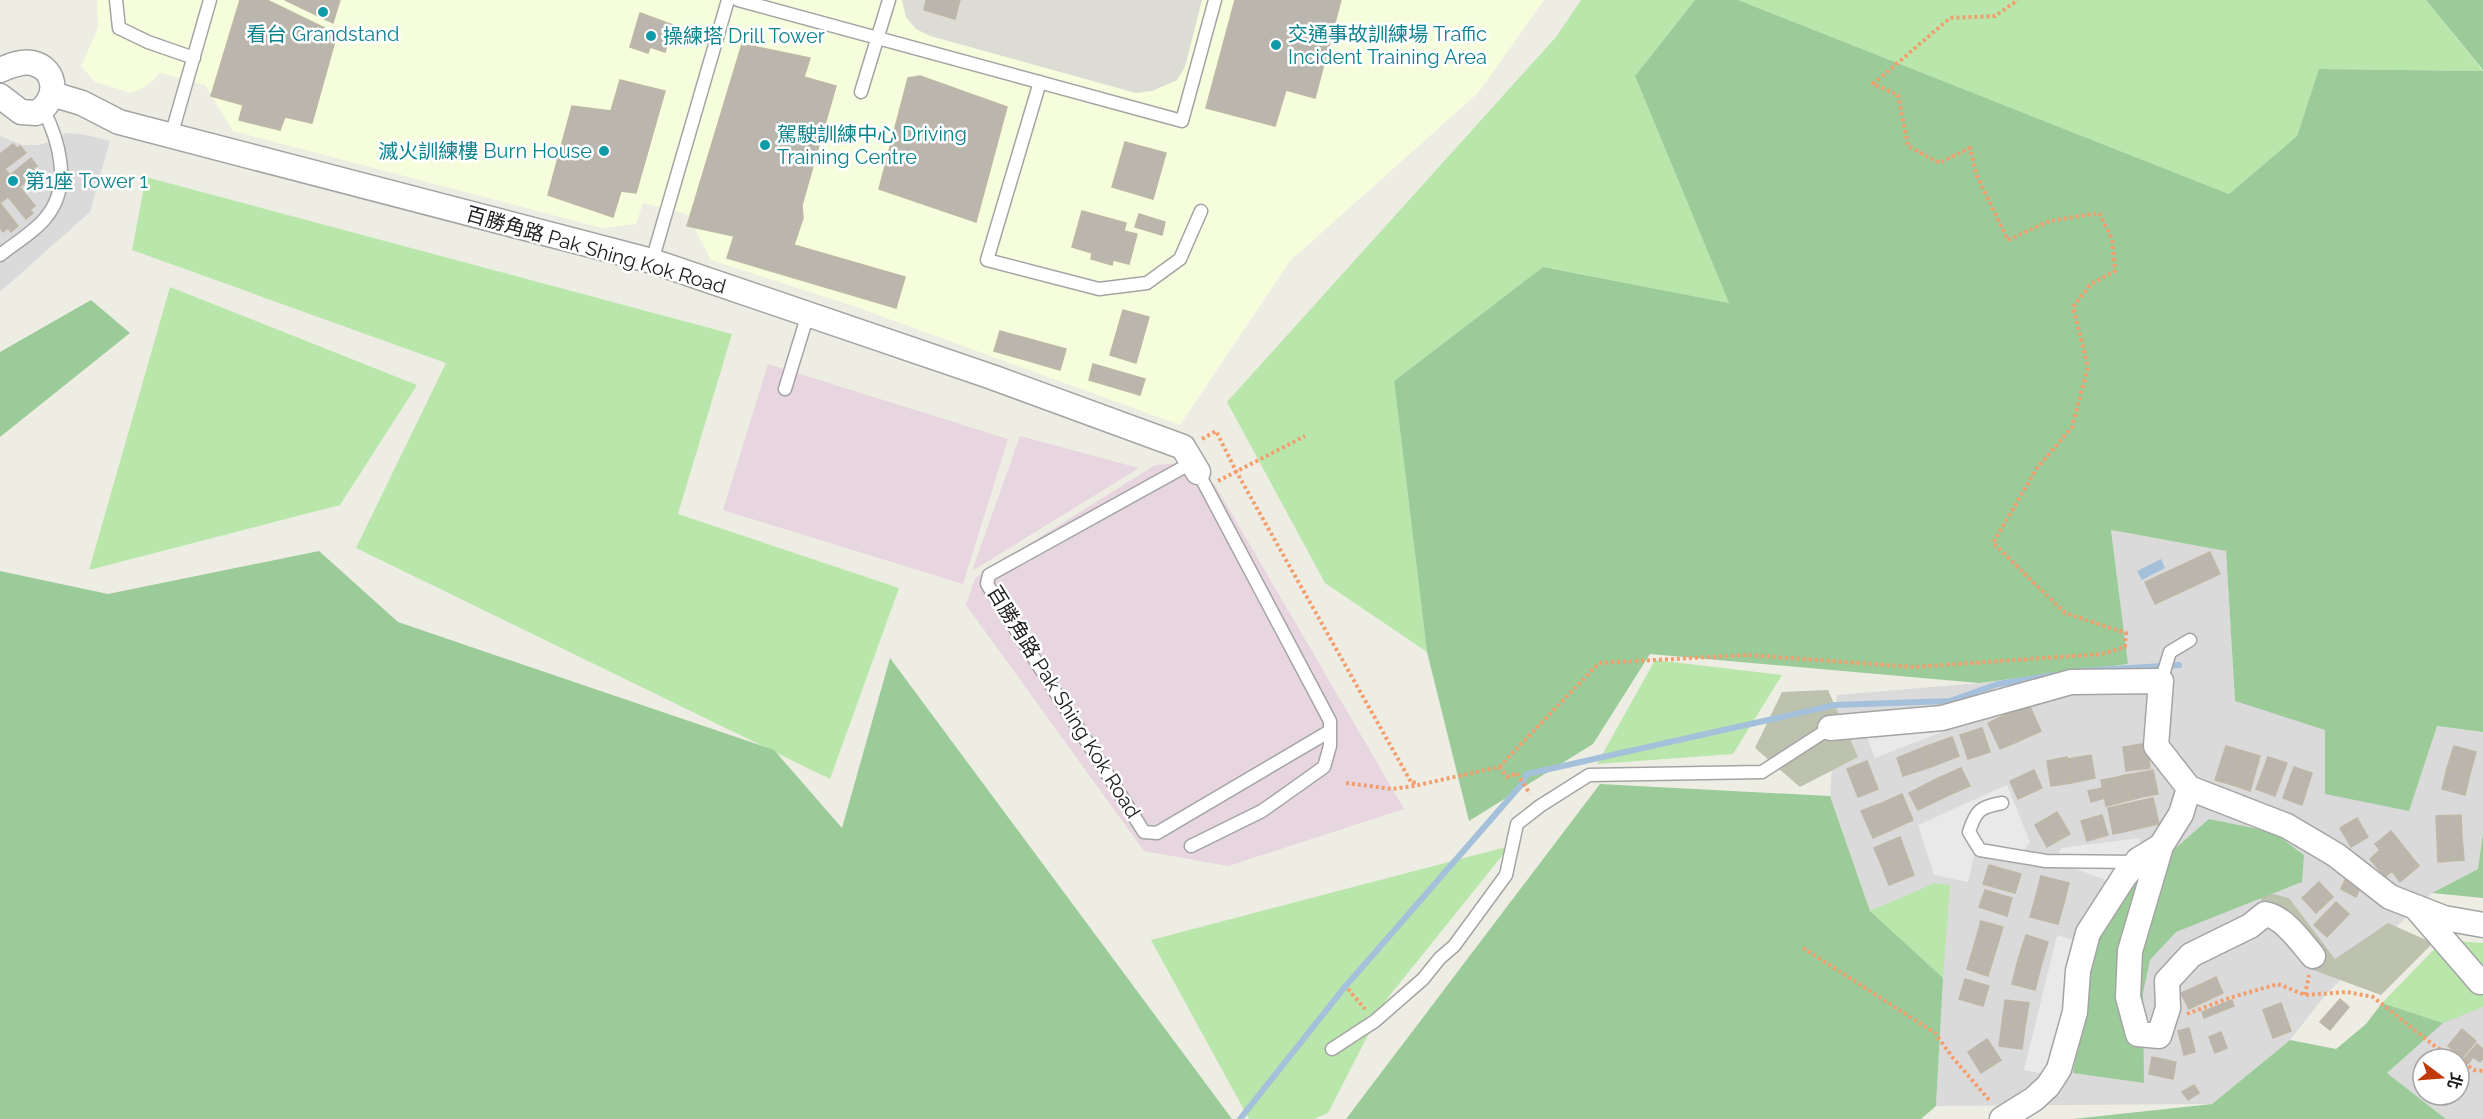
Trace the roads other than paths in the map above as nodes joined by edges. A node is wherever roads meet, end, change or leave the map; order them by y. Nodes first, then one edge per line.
1 (116, 0) edge
2 (210, 0) edge
3 (728, 0) edge
4 (738, 0) edge
5 (889, 0) edge
6 (1215, 0) edge
7 (878, 38) junction
8 (194, 57) junction
9 (0, 70) edge
10 (1040, 82) junction
11 (861, 92) dead end
12 (0, 96) edge
13 (47, 102) junction
14 (171, 136) junction
15 (1201, 212) dead end
16 (0, 255) edge
17 (652, 261) junction
18 (808, 314) junction
19 (784, 389) dead end
20 (1192, 461) junction
21 (2190, 640) dead end
22 (2162, 680) junction
23 (1830, 728) joint
24 (1330, 731) junction
25 (2189, 788) junction
26 (2002, 803) dead end
27 (1191, 846) dead end
28 (2161, 846) junction
29 (2136, 862) junction
30 (2415, 907) junction
31 (2483, 925) edge
32 (2313, 956) dead end
33 (2481, 982) dead end
34 (1332, 1048) dead end
35 (2003, 1118) edge

1 - 8 lane
2 - 8 lane
3 - 17 lane
4 - 7 lane
5 - 7 lane
6 - 10 lane
7 - 10 lane
7 - 11 lane
8 - 14 lane
9 - 13 street
10 - 15 lane
12 - 13 street, 百勝角路 Pak Shing Kok Road
13 - 14 street, 百勝角路 Pak Shing Kok Road
13 - 16 lane
14 - 17 street, 百勝角路 Pak Shing Kok Road
17 - 18 street, 百勝角路 Pak Shing Kok Road
18 - 19 lane
18 - 20 street, 百勝角路 Pak Shing Kok Road
20 - 24 lane
20 - 24 lane, 百勝角路 Pak Shing Kok Road
21 - 22 lane
22 - 23 street
22 - 25 street
23 - 34 lane
24 - 27 lane
25 - 28 street
25 - 30 street
26 - 29 lane
28 - 29 street
28 - 32 street
29 - 35 street
30 - 31 street
30 - 33 street

